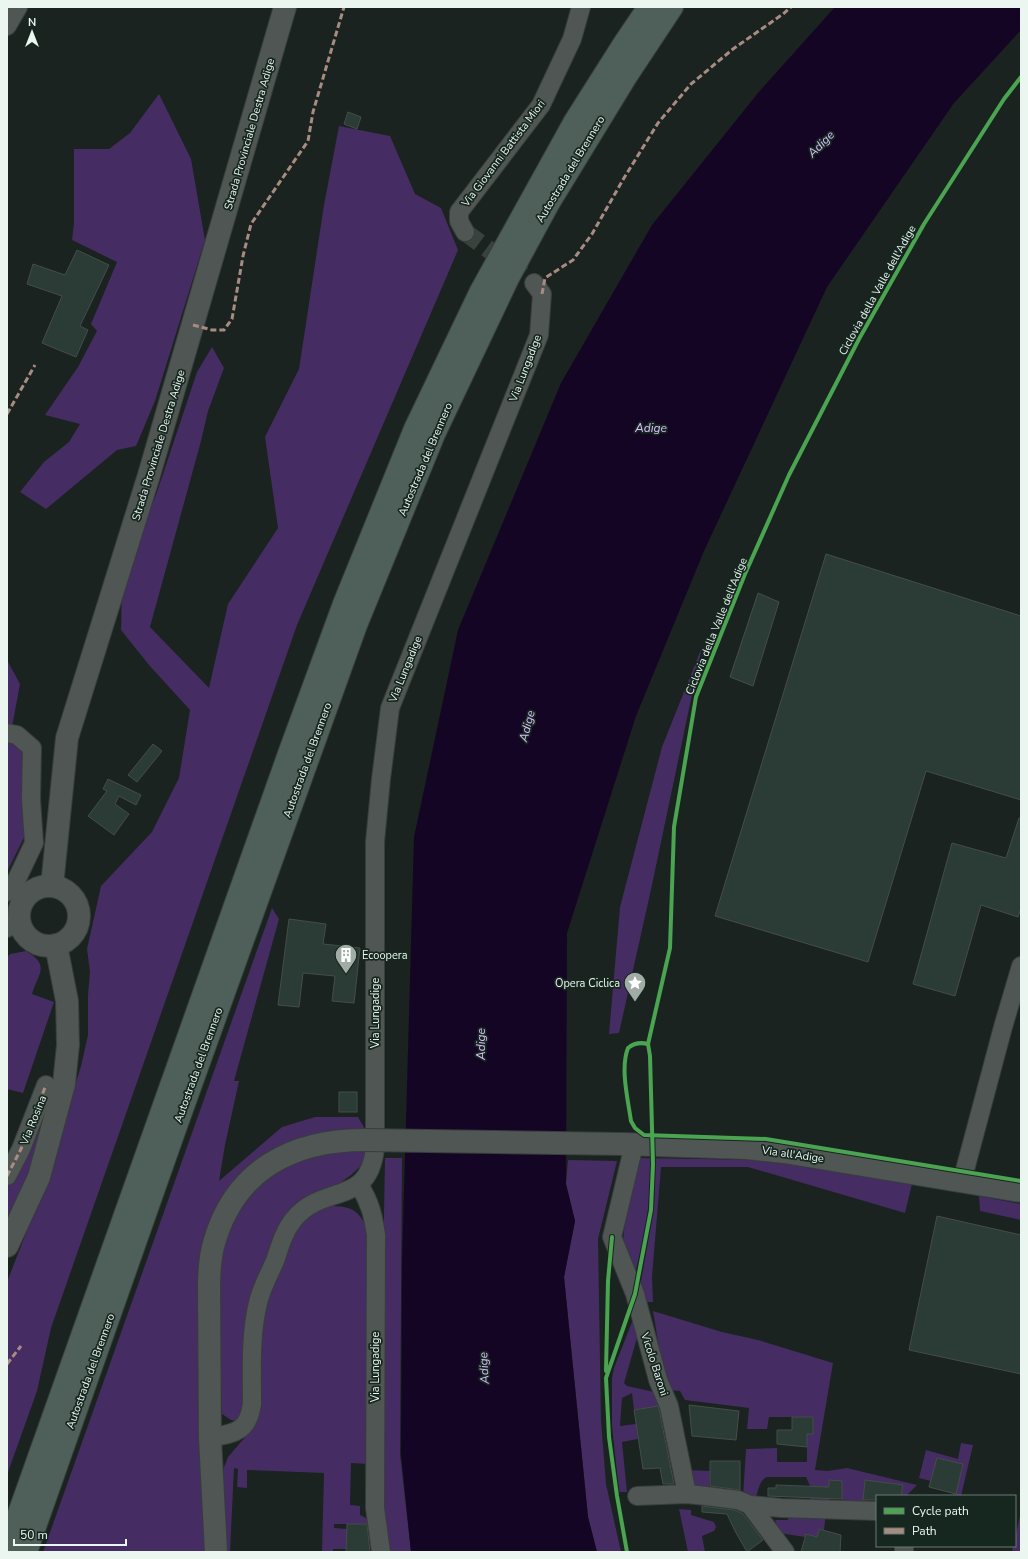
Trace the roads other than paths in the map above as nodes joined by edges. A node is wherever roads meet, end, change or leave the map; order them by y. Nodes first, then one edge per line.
1 (18, 7) edge
2 (285, 7) edge
3 (581, 7) edge
4 (650, 7) edge
5 (672, 7) edge
6 (7, 26) edge
7 (465, 232) tunnel mouth
8 (534, 283) tunnel mouth
9 (7, 733) edge
10 (52, 886) junction
11 (7, 892) edge
12 (13, 923) edge
13 (56, 946) junction
14 (1021, 966) edge
15 (46, 1085) dead end
16 (372, 1139) junction
17 (628, 1144) junction
18 (7, 1176) edge
19 (962, 1181) junction
20 (359, 1185) junction
21 (1021, 1191) edge
22 (7, 1246) edge
23 (210, 1438) junction
24 (687, 1494) junction
25 (637, 1496) dead end
26 (750, 1504) junction
27 (773, 1507) junction
28 (876, 1511) edge
29 (781, 1546) edge
30 (7, 1547) edge
31 (26, 1552) edge
32 (216, 1552) edge
33 (381, 1552) edge

1 - 6 street
2 - 10 main road, Strada Provinciale Destra Adige
3 - 7 street, Via Giovanni Battista Miori
4 - 30 highway, Autostrada del Brennero
5 - 31 highway, Autostrada del Brennero
8 - 16 street, Via Lungadige
9 - 11 street
10 - 12 main road
10 - 13 main road
12 - 13 main road
13 - 22 main road
14 - 19 street
15 - 18 street, Via Rosina
16 - 17 main road, Via all'Adige, bridge
16 - 20 street, Via Lungadige
16 - 23 main road, Via all'Adige
17 - 19 main road, Via all'Adige
17 - 24 street, Vicolo Baroni
19 - 21 main road, Via all'Adige
20 - 23 street
20 - 33 street, Via Lungadige
23 - 32 main road, Via all'Adige
24 - 25 street
24 - 26 street
26 - 27 street
26 - 29 street
27 - 28 street
27 - 29 street

